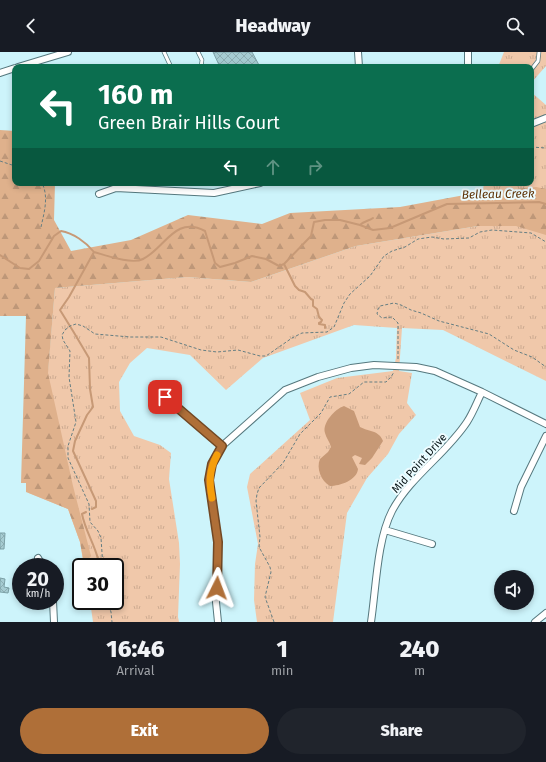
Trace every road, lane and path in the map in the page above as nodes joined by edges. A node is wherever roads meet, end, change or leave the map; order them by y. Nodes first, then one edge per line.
1 (68, 52) edge
2 (164, 52) edge
3 (198, 52) edge
4 (358, 52) edge
5 (468, 52) edge
6 (539, 52) edge
7 (28, 64) edge
8 (170, 64) edge
9 (201, 64) edge
10 (359, 64) edge
11 (468, 64) edge
12 (534, 66) edge
13 (12, 69) edge
14 (0, 72) edge
15 (546, 118) edge
16 (534, 123) edge
17 (534, 147) edge
18 (546, 148) edge
19 (0, 161) edge
20 (12, 165) edge
21 (43, 186) edge
22 (238, 186) edge
23 (99, 194) dead end
24 (41, 227) dead end
25 (546, 242) edge
26 (396, 366) junction
27 (546, 367) edge
28 (482, 392) junction
29 (165, 397) dead end
30 (546, 424) edge
31 (546, 436) edge
32 (222, 446) junction
33 (514, 511) dead end
34 (385, 530) junction
35 (432, 544) dead end
36 (102, 558) edge
37 (53, 610) edge
38 (110, 610) edge
39 (546, 613) edge
40 (54, 622) edge
41 (112, 622) edge
42 (218, 622) edge
43 (274, 622) edge
44 (372, 622) edge
45 (536, 622) edge

1 - 7 street
2 - 8 lane
3 - 9 lane
4 - 10 street
5 - 11 street
6 - 12 lane
13 - 14 street
15 - 16 street
17 - 18 path
19 - 20 path
21 - 24 path
22 - 23 street
25 - 36 path
26 - 27 path
26 - 28 street
26 - 32 street
26 - 43 path
28 - 30 street
28 - 34 street, Mid Point Drive
29 - 32 street
31 - 33 street
32 - 42 street
34 - 35 street
34 - 44 street, Mid Point Drive
37 - 40 street
38 - 41 path
39 - 45 street

